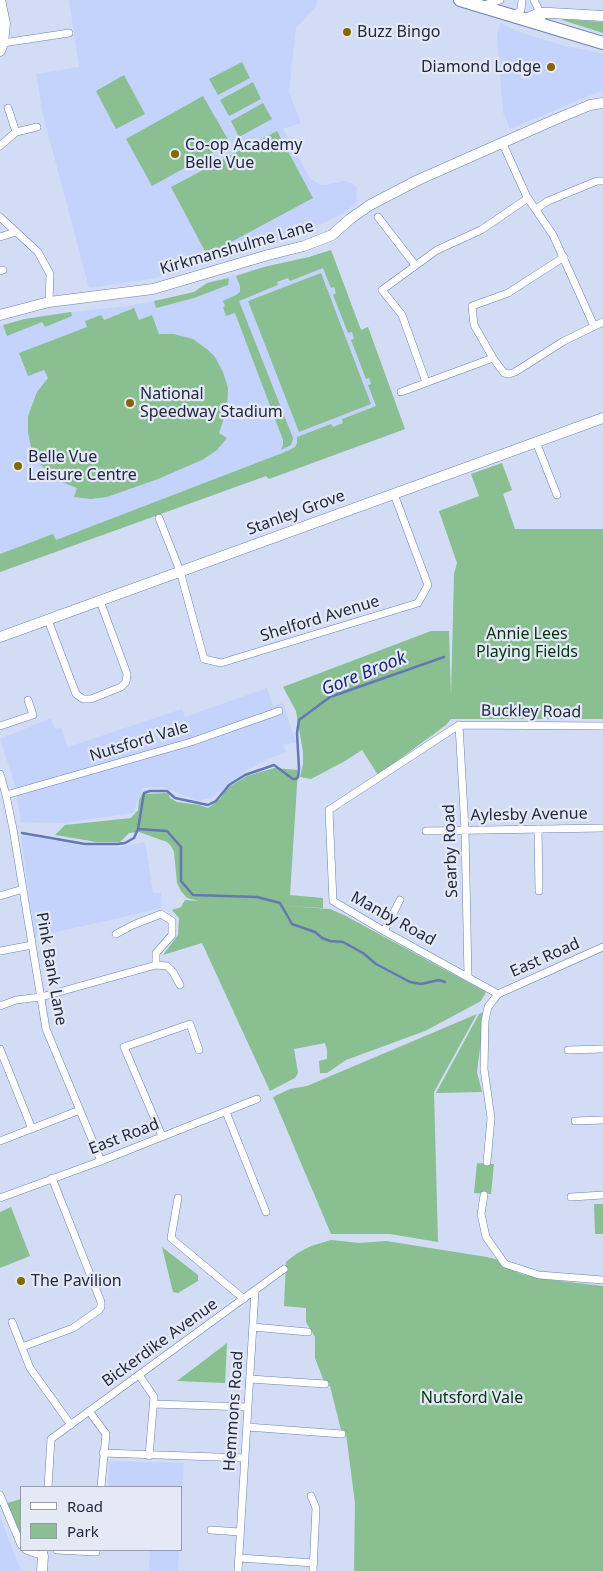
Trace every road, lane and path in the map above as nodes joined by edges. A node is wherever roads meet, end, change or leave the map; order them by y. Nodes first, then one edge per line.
1 (0, 0) edge
2 (460, 0) edge
3 (500, 0) edge
4 (522, 0) edge
5 (534, 0) edge
6 (481, 6) junction
7 (539, 13) junction
8 (603, 16) edge
9 (520, 17) junction
10 (547, 25) junction
11 (69, 33) dead end
12 (603, 43) edge
13 (1, 47) edge
14 (603, 103) edge
15 (8, 108) dead end
16 (37, 127) dead end
17 (16, 132) junction
18 (502, 142) junction
19 (0, 146) edge
20 (603, 181) edge
21 (528, 198) junction
22 (536, 209) junction
23 (0, 216) edge
24 (378, 217) dead end
25 (16, 232) junction
26 (0, 237) edge
27 (564, 257) junction
28 (415, 265) junction
29 (49, 302) junction
30 (0, 314) edge
31 (603, 322) edge
32 (594, 326) junction
33 (493, 358) junction
34 (426, 382) junction
35 (401, 392) dead end
36 (603, 418) edge
37 (536, 442) junction
38 (394, 494) junction
39 (558, 495) dead end
40 (159, 518) dead end
41 (180, 571) junction
42 (100, 600) junction
43 (48, 620) junction
44 (0, 637) edge
45 (28, 700) dead end
46 (278, 711) dead end
47 (459, 725) junction
48 (0, 726) edge
49 (603, 726) edge
50 (0, 774) edge
51 (2, 786) edge
52 (6, 795) junction
53 (603, 828) edge
54 (538, 829) junction
55 (465, 830) junction
56 (426, 831) dead end
57 (23, 889) junction
58 (539, 891) dead end
59 (0, 896) edge
60 (400, 900) dead end
61 (384, 931) junction
62 (116, 934) dead end
63 (32, 945) junction
64 (603, 947) edge
65 (0, 951) edge
66 (156, 965) junction
67 (468, 977) junction
68 (180, 985) dead end
69 (498, 994) junction
70 (41, 997) junction
71 (0, 1006) edge
72 (0, 1049) edge
73 (603, 1049) edge
74 (199, 1050) dead end
75 (568, 1050) dead end
76 (257, 1099) dead end
77 (80, 1110) junction
78 (226, 1112) junction
79 (603, 1120) edge
80 (574, 1121) dead end
81 (32, 1129) junction
82 (162, 1136) junction
83 (0, 1141) edge
84 (101, 1161) junction
85 (488, 1162) dead end
86 (52, 1178) junction
87 (1, 1195) edge
88 (484, 1195) dead end
89 (603, 1195) edge
90 (571, 1197) dead end
91 (178, 1198) dead end
92 (266, 1212) dead end
93 (284, 1269) dead end
94 (603, 1280) edge
95 (256, 1291) junction
96 (244, 1298) junction
97 (12, 1322) dead end
98 (253, 1327) junction
99 (308, 1332) dead end
100 (22, 1347) junction
101 (139, 1375) junction
102 (250, 1379) junction
103 (325, 1384) dead end
104 (154, 1404) junction
105 (248, 1407) junction
106 (89, 1411) junction
107 (70, 1425) junction
108 (247, 1427) junction
109 (342, 1434) dead end
110 (103, 1453) junction
111 (149, 1456) junction
112 (245, 1458) junction
113 (48, 1486) edge
114 (101, 1486) edge
115 (0, 1494) edge
116 (311, 1496) dead end
117 (211, 1530) dead end
118 (240, 1532) junction
119 (20, 1543) edge
120 (44, 1553) edge
121 (239, 1558) junction
122 (314, 1567) edge
123 (42, 1571) edge
124 (238, 1571) edge

1 - 13 street
2 - 6 highway
3 - 6 street
4 - 9 street
5 - 7 street
6 - 9 highway
7 - 8 street
7 - 9 street
7 - 10 street
9 - 10 highway
10 - 12 highway
11 - 13 street
14 - 18 street, Kirkmanshulme Lane
15 - 17 street
16 - 17 street
17 - 19 street
18 - 21 street
18 - 29 street, Kirkmanshulme Lane
20 - 22 street
21 - 22 street
21 - 28 street
22 - 27 street
23 - 25 street
24 - 28 street
25 - 26 street
25 - 29 street
27 - 32 street
27 - 33 street
28 - 34 street
29 - 30 street, Kirkmanshulme Lane
31 - 32 street
32 - 33 street
33 - 34 street
34 - 35 street
36 - 37 street, Stanley Grove
37 - 38 street, Stanley Grove
37 - 39 street
38 - 41 street, Stanley Grove
38 - 41 street, Shelford Avenue
40 - 41 street
41 - 42 street, Stanley Grove
42 - 43 street, Stanley Grove
42 - 43 street
43 - 44 street, Stanley Grove
45 - 48 street
46 - 52 street, Nutsford Vale
47 - 49 street, Buckley Road
47 - 55 street, Searby Road
47 - 61 street, Manby Road
50 - 51 street, Pink Bank Lane
51 - 52 street, Pink Bank Lane
52 - 57 street, Pink Bank Lane
53 - 54 street, Aylesby Avenue
54 - 55 street, Aylesby Avenue
54 - 58 street
55 - 56 street, Aylesby Avenue
55 - 67 street, Searby Road
57 - 59 street
57 - 63 street, Pink Bank Lane
60 - 61 street
61 - 67 street, Manby Road
62 - 66 street
63 - 65 street
63 - 70 street, Pink Bank Lane
64 - 69 street, East Road
66 - 68 street
66 - 70 street
67 - 69 street, Manby Road
69 - 85 street
70 - 71 street
70 - 77 street, Pink Bank Lane
72 - 81 street
73 - 75 street
74 - 82 street
76 - 78 street, East Road
77 - 81 street
77 - 84 street, Pink Bank Lane
78 - 82 street, East Road
78 - 92 street
79 - 80 street
81 - 83 street
82 - 84 street, East Road
84 - 86 street, East Road
86 - 87 street, East Road
86 - 100 street
88 - 94 street
89 - 90 street
91 - 96 street
93 - 95 street, Bickerdike Avenue
95 - 96 street, Bickerdike Avenue
95 - 98 street, Hemmons Road
96 - 101 street, Bickerdike Avenue
97 - 100 street
98 - 99 street
98 - 102 street, Hemmons Road
100 - 107 street
101 - 104 street
101 - 106 street, Bickerdike Avenue
102 - 103 street
102 - 105 street, Hemmons Road
104 - 105 street
104 - 111 street
105 - 108 street, Hemmons Road
106 - 107 street, Bickerdike Avenue
106 - 110 street
107 - 113 street, Bickerdike Avenue
108 - 109 street
108 - 112 street, Hemmons Road
110 - 111 street
110 - 114 street
111 - 112 street
112 - 118 street, Hemmons Road
115 - 119 street
116 - 122 street
117 - 118 street
118 - 121 street, Hemmons Road
120 - 123 street
121 - 122 street
121 - 124 street, Hemmons Road

